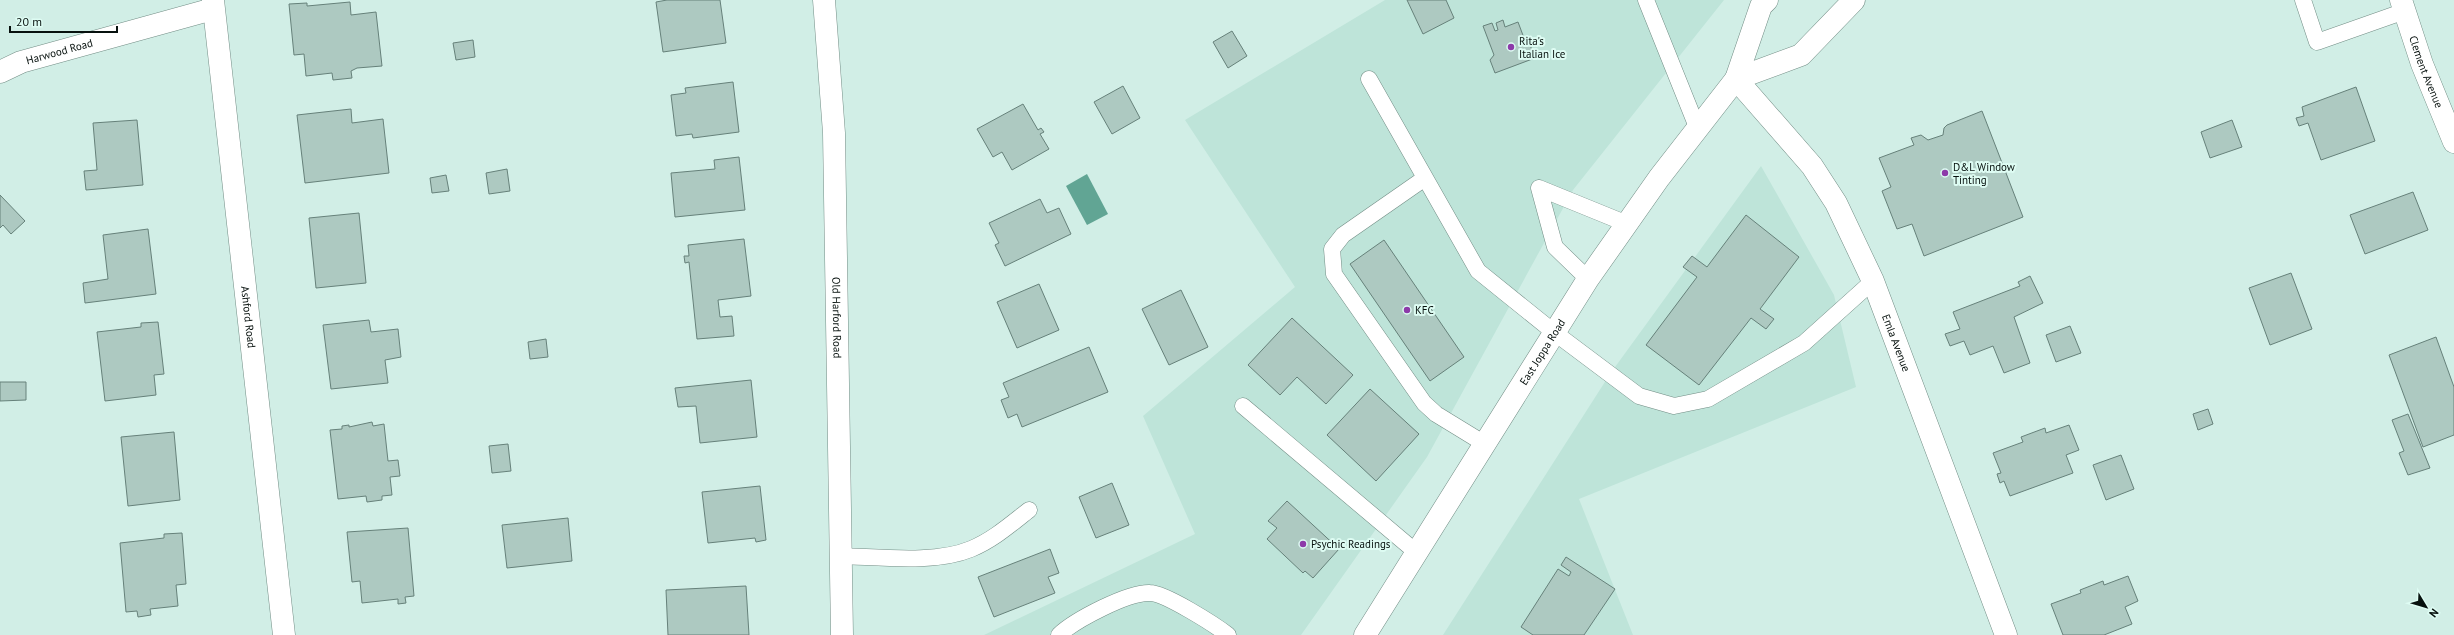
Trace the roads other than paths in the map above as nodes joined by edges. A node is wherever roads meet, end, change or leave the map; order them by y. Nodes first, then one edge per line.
1 (824, 0) edge
2 (1646, 0) edge
3 (1767, 0) edge
4 (1854, 0) edge
5 (2303, 0) edge
6 (213, 5) edge
7 (2403, 6) edge
8 (1654, 8) edge
9 (0, 72) edge
10 (1369, 79) dead end
11 (1736, 79) junction
12 (1697, 127) junction
13 (2454, 142) edge
14 (1425, 178) junction
15 (1625, 223) junction
16 (1588, 279) junction
17 (1873, 281) junction
18 (1555, 333) junction
19 (1243, 406) dead end
20 (1485, 444) junction
21 (1029, 510) dead end
22 (1416, 552) junction
23 (841, 556) junction
24 (284, 635) edge
25 (842, 635) edge
26 (1059, 635) edge
27 (1228, 635) edge
28 (1365, 635) edge
29 (2006, 635) edge

1 - 23 street, Old Harford Road
2 - 8 lane
3 - 11 street, East Joppa Road
4 - 11 street
5 - 7 lane
6 - 9 street, Harwood Road
6 - 24 street, Ashford Road
7 - 13 street, Clement Avenue
8 - 12 lane
10 - 14 lane
11 - 12 street, East Joppa Road
11 - 17 street, Emla Avenue
12 - 15 street, East Joppa Road
14 - 18 lane
14 - 20 lane
15 - 16 street, East Joppa Road
15 - 16 lane
16 - 18 street, East Joppa Road
17 - 18 lane
17 - 29 street, Emla Avenue
18 - 20 street, East Joppa Road
19 - 22 lane
20 - 22 street, East Joppa Road
21 - 23 lane
22 - 28 street, East Joppa Road
23 - 25 street, Old Harford Road
26 - 27 lane

